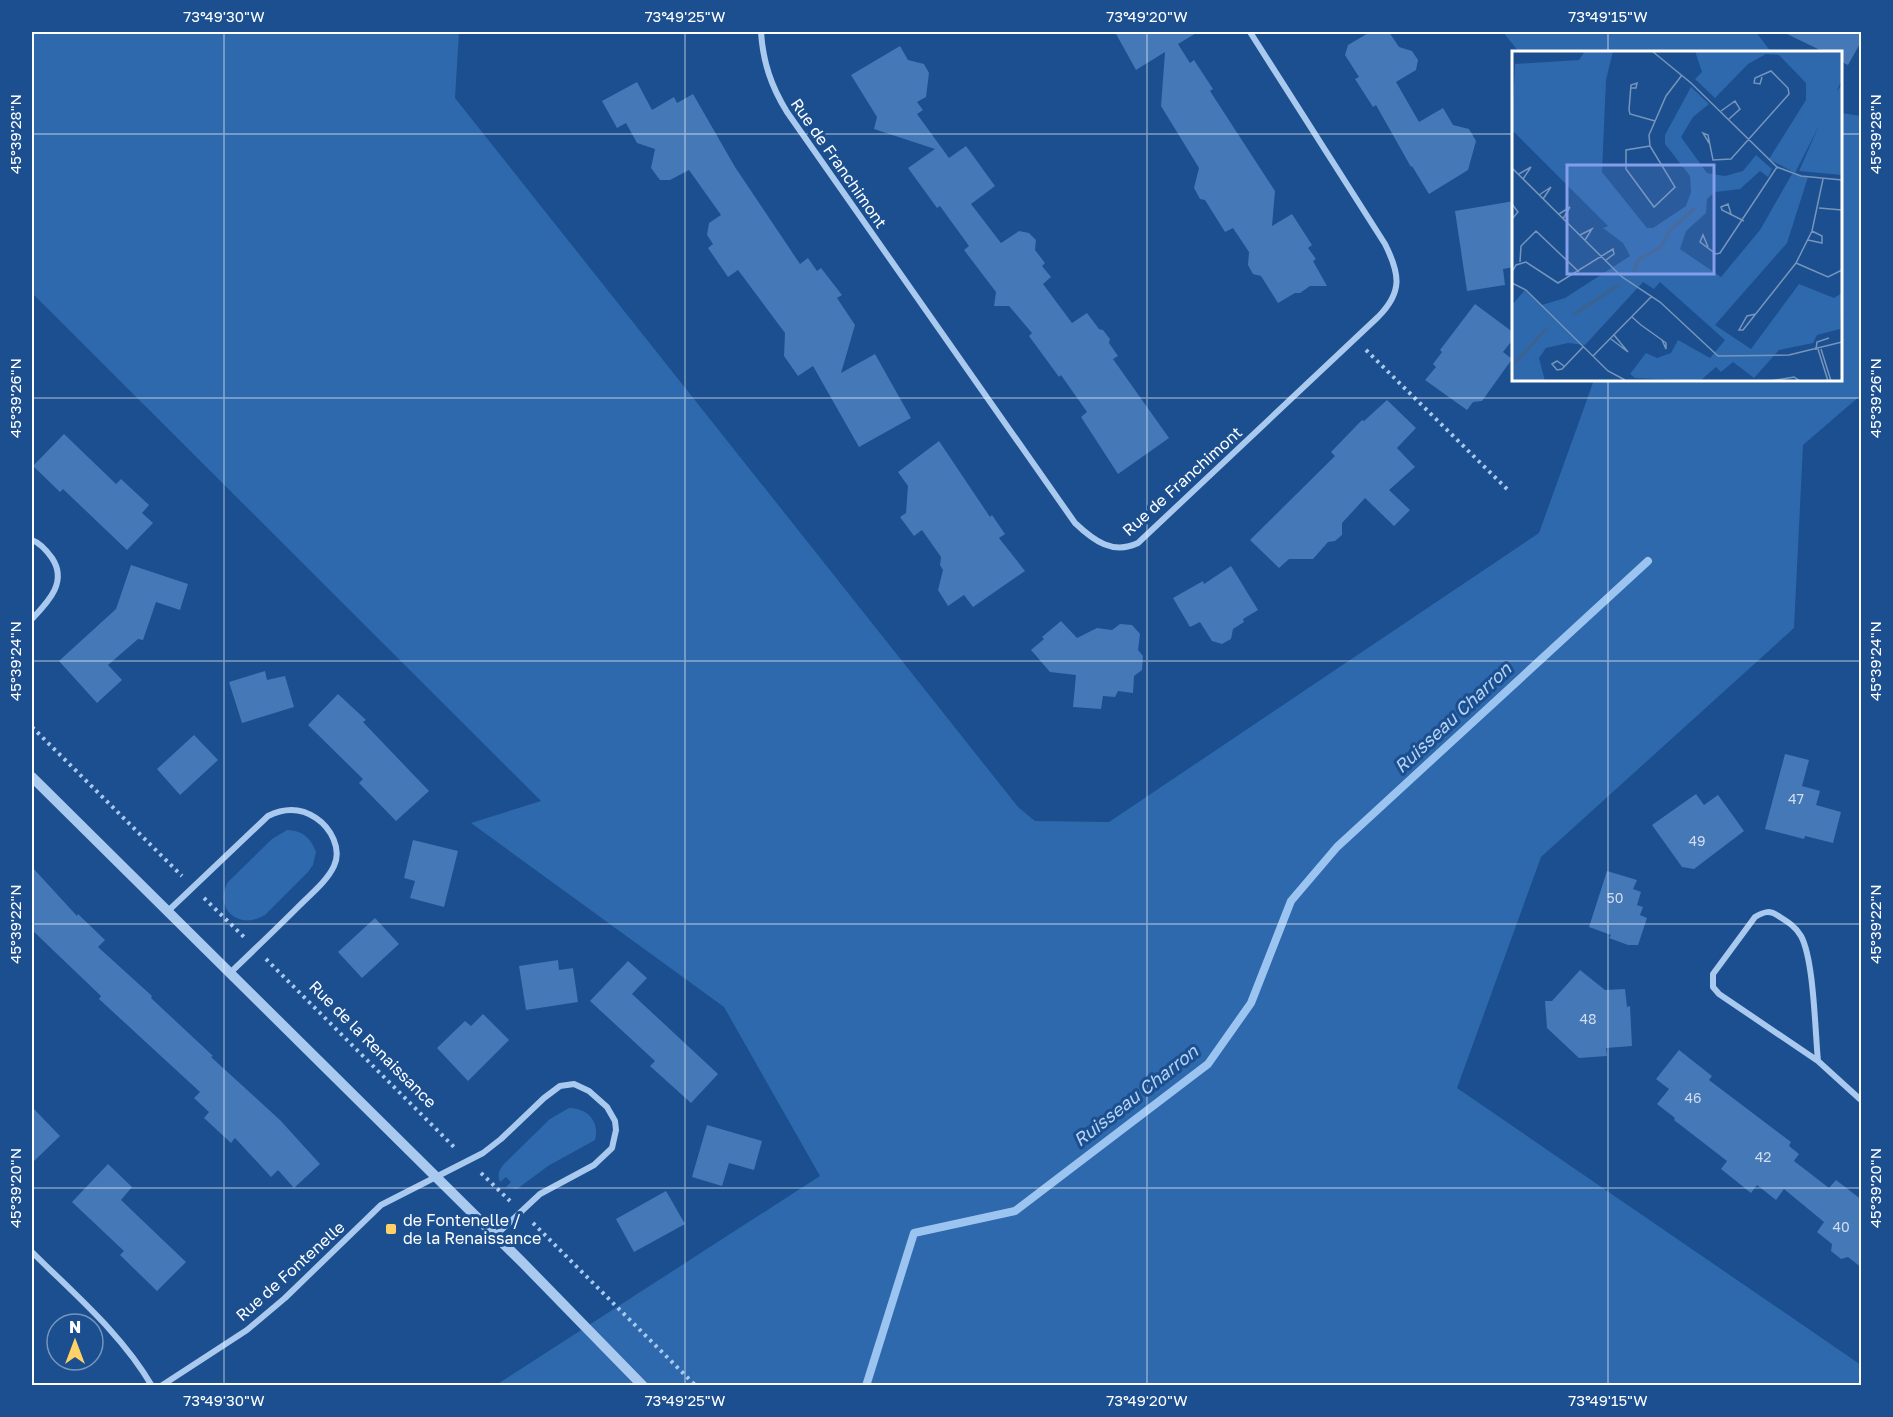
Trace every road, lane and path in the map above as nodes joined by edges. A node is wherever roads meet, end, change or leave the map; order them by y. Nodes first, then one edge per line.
1 (761, 32) edge
2 (1250, 32) edge
3 (1355, 339) junction
4 (1510, 492) dead end
5 (32, 540) edge
6 (32, 619) edge
7 (32, 727) edge
8 (32, 777) edge
9 (193, 887) junction
10 (168, 911) junction
11 (255, 949) junction
12 (230, 973) junction
13 (1818, 1061) junction
14 (1862, 1101) edge
15 (468, 1160) junction
16 (436, 1177) junction
17 (521, 1212) junction
18 (495, 1236) junction
19 (32, 1252) edge
20 (152, 1386) edge
21 (161, 1386) edge
22 (643, 1386) edge
23 (696, 1386) edge

1 - 3 street, Rue de Franchimont
2 - 3 street, Rue de Franchimont
3 - 4 path
5 - 6 street
7 - 9 path, Rue de la Renaissance
8 - 10 street
9 - 10 street
9 - 11 path, Rue de la Renaissance
9 - 11 street
10 - 12 street
11 - 12 street
11 - 15 path, Rue de la Renaissance
12 - 16 street
13 - 13 street
13 - 14 street
15 - 16 street
15 - 17 path, Rue de la Renaissance
15 - 17 street
16 - 18 street
16 - 21 street, Rue de Fontenelle
17 - 18 street
17 - 23 path, Rue de la Renaissance
18 - 22 street
19 - 20 street

